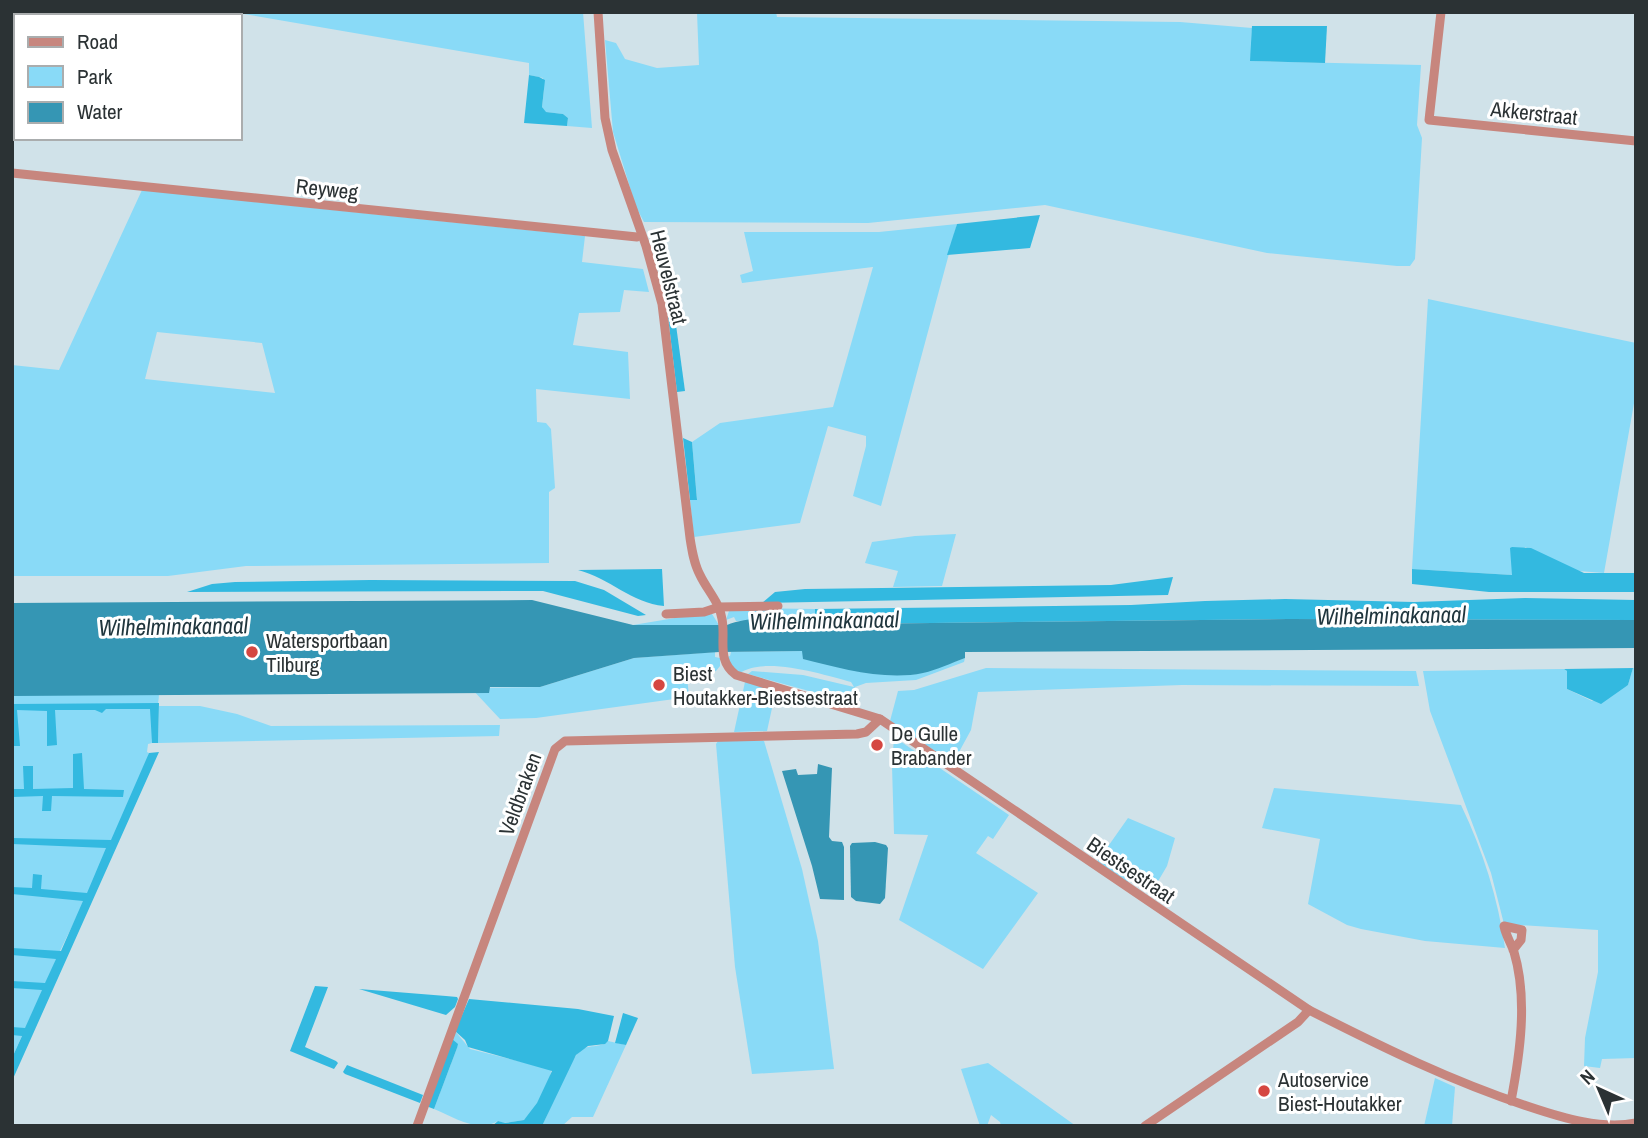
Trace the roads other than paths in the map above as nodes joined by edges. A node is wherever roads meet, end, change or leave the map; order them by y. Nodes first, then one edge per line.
1 (598, 12) edge
2 (1441, 12) edge
3 (1636, 141) edge
4 (12, 173) edge
5 (637, 237) dead end
6 (693, 555) joint
7 (778, 606) dead end
8 (719, 607) junction
9 (666, 614) dead end
10 (880, 719) junction
11 (1513, 950) dead end
12 (1309, 1010) junction
13 (1511, 1101) junction
14 (1636, 1123) edge
15 (417, 1126) edge
16 (1144, 1126) edge

1 - 6 street, Heuvelstraat
2 - 3 street, Akkerstraat
4 - 5 street, Reyweg
6 - 8 street, Biestsestraat
7 - 8 street
8 - 9 street
8 - 10 street, Biestsestraat
10 - 12 street, Biestsestraat
10 - 15 street, Veldbraken
11 - 13 street
12 - 13 street, Biestsestraat
12 - 16 street
13 - 14 street, Biestsestraat

